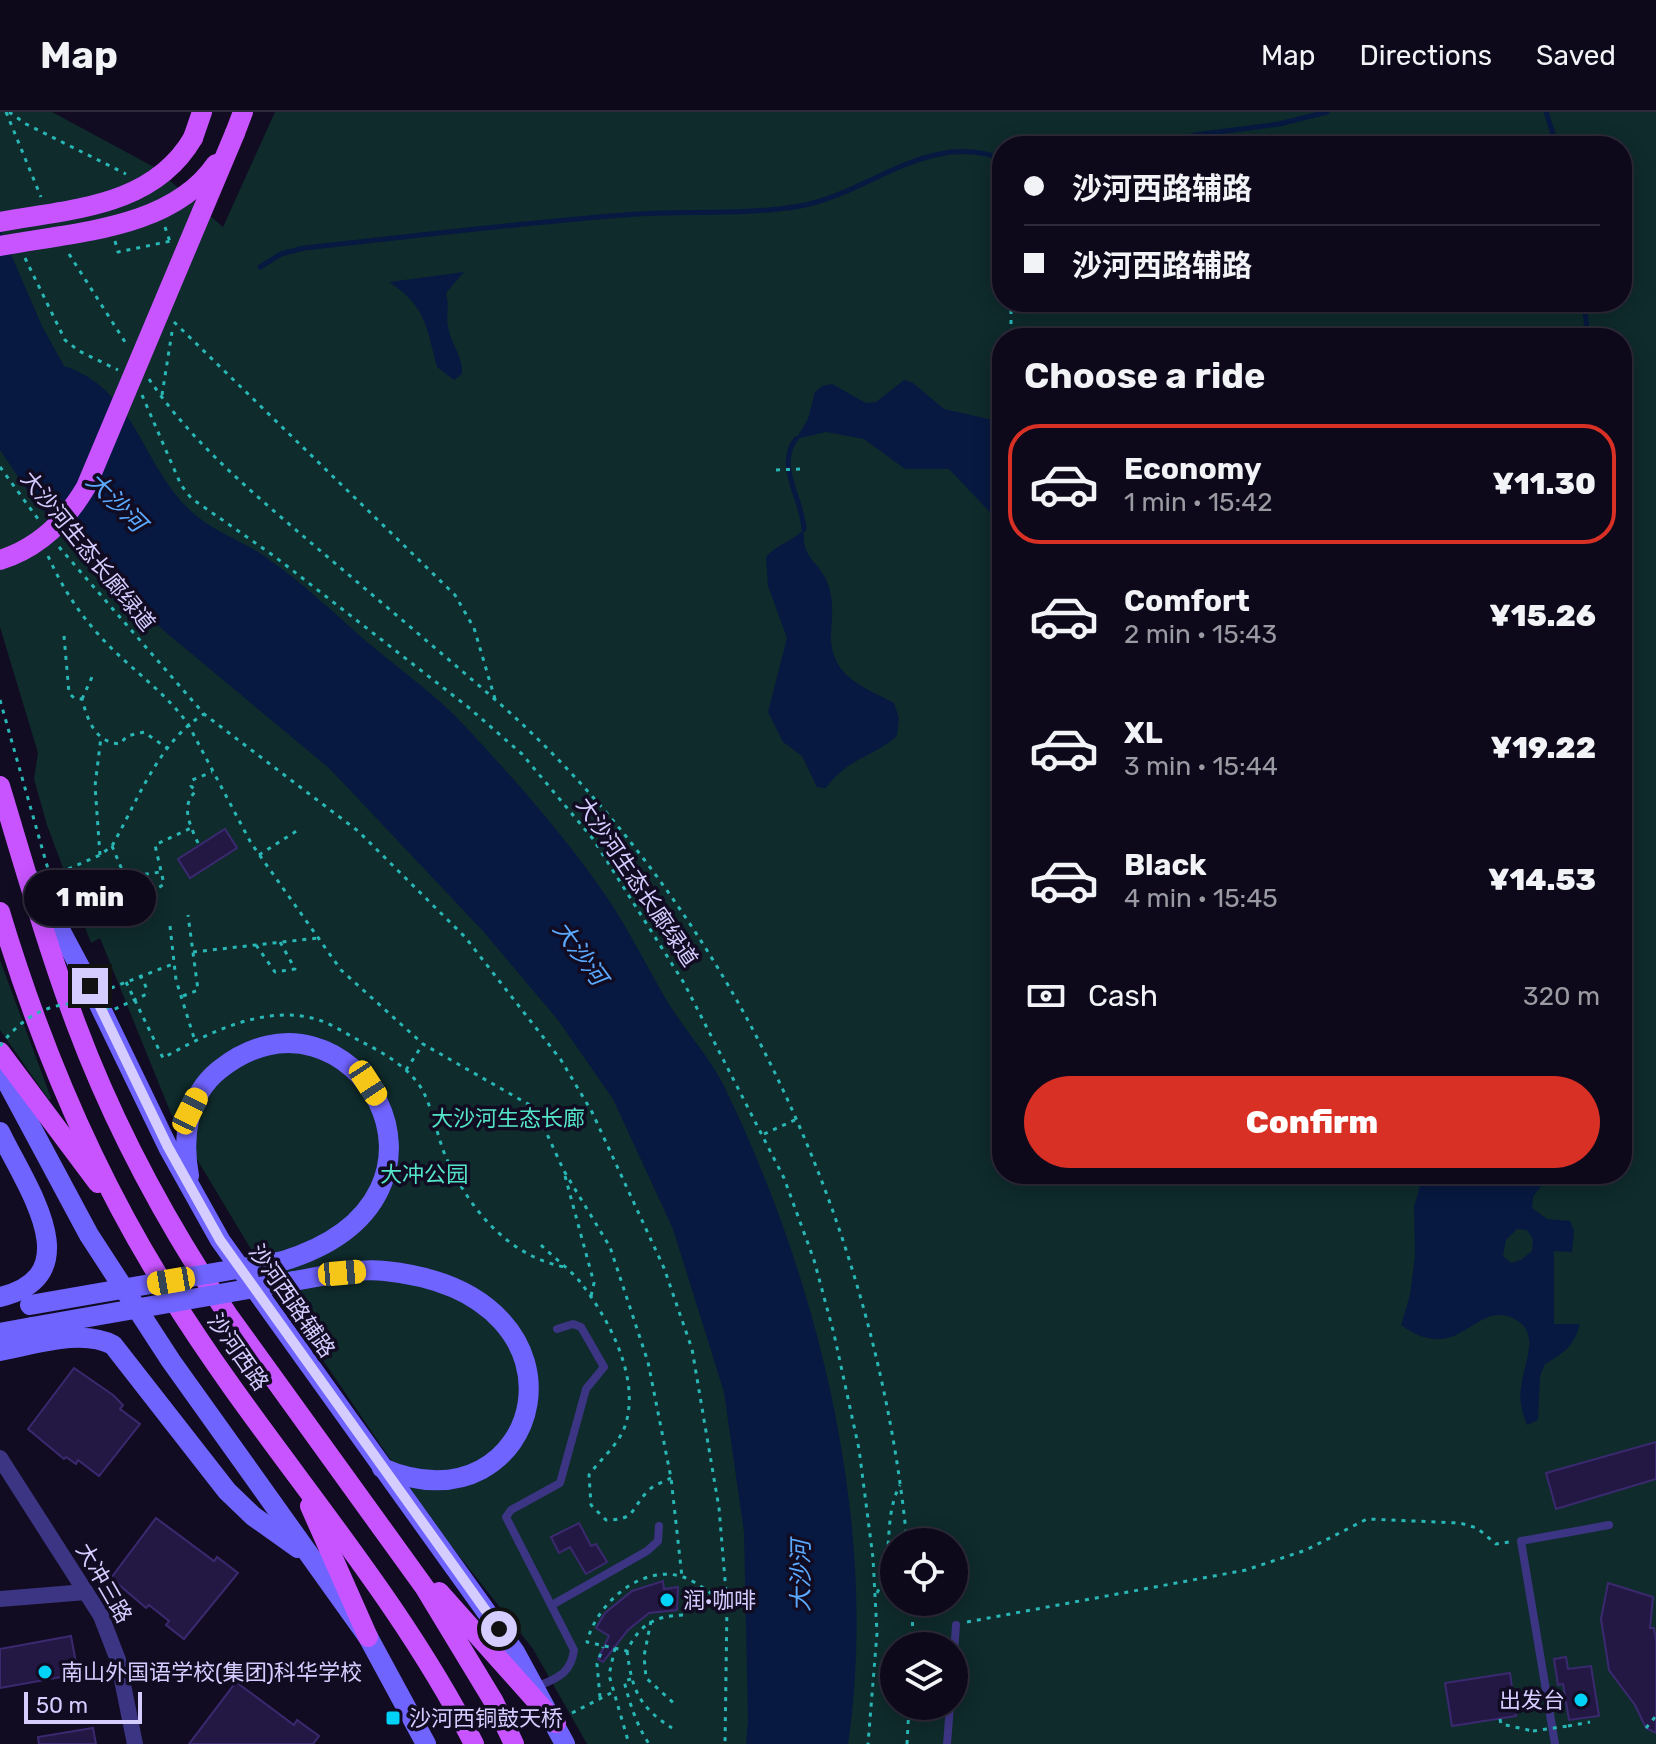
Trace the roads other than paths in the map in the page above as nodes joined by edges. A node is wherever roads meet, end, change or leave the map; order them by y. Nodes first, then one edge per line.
1 (202, 112) edge
2 (243, 112) edge
3 (235, 133) junction
4 (0, 222) edge
5 (10, 247) edge
6 (0, 560) edge
7 (0, 786) edge
8 (22, 860) junction
9 (0, 912) edge
10 (0, 1052) edge
11 (0, 1069) edge
12 (0, 1132) edge
13 (195, 1199) junction
14 (129, 1224) junction
15 (0, 1297) edge
16 (0, 1311) edge
17 (557, 1329) dead end
18 (0, 1333) edge
19 (0, 1351) edge
20 (0, 1458) edge
21 (382, 1468) junction
22 (294, 1470) junction
23 (1609, 1525) dead end
24 (659, 1526) dead end
25 (395, 1546) junction
26 (311, 1558) junction
27 (86, 1592) junction
28 (0, 1599) edge
29 (552, 1605) junction
30 (956, 1625) road end
31 (956, 1632) edge
32 (368, 1637) junction
33 (536, 1687) junction
34 (562, 1719) junction
35 (949, 1720) edge
36 (135, 1744) edge
37 (426, 1744) edge
38 (474, 1744) edge
39 (514, 1744) edge
40 (565, 1744) edge
41 (947, 1744) edge
42 (1555, 1744) edge

1 - 4 main road, bridge
2 - 3 main road
3 - 5 main road, bridge
3 - 6 main road, bridge
7 - 8 main road, 沙河西路
8 - 13 main road, 沙河西路辅路
8 - 25 main road, 沙河西路
9 - 14 main road, 沙河西路
10 - 14 main road
11 - 26 main road
12 - 15 main road
13 - 16 main road, bridge
13 - 21 main road, 沙河西路辅路
14 - 22 main road, 沙河西路
17 - 29 lane
18 - 21 main road, bridge
19 - 26 main road
20 - 27 street, 大冲三路
21 - 33 main road, 沙河西路辅路
22 - 32 main road
22 - 38 main road, 沙河西路
23 - 42 lane
24 - 29 lane
25 - 34 main road
25 - 39 main road, 沙河西路
26 - 32 main road
27 - 28 street
27 - 36 street, 大冲三路
29 - 33 lane
30 - 31 lane
32 - 37 main road
33 - 34 main road, 沙河西路辅路
34 - 40 main road, 沙河西路辅路
35 - 41 lane

